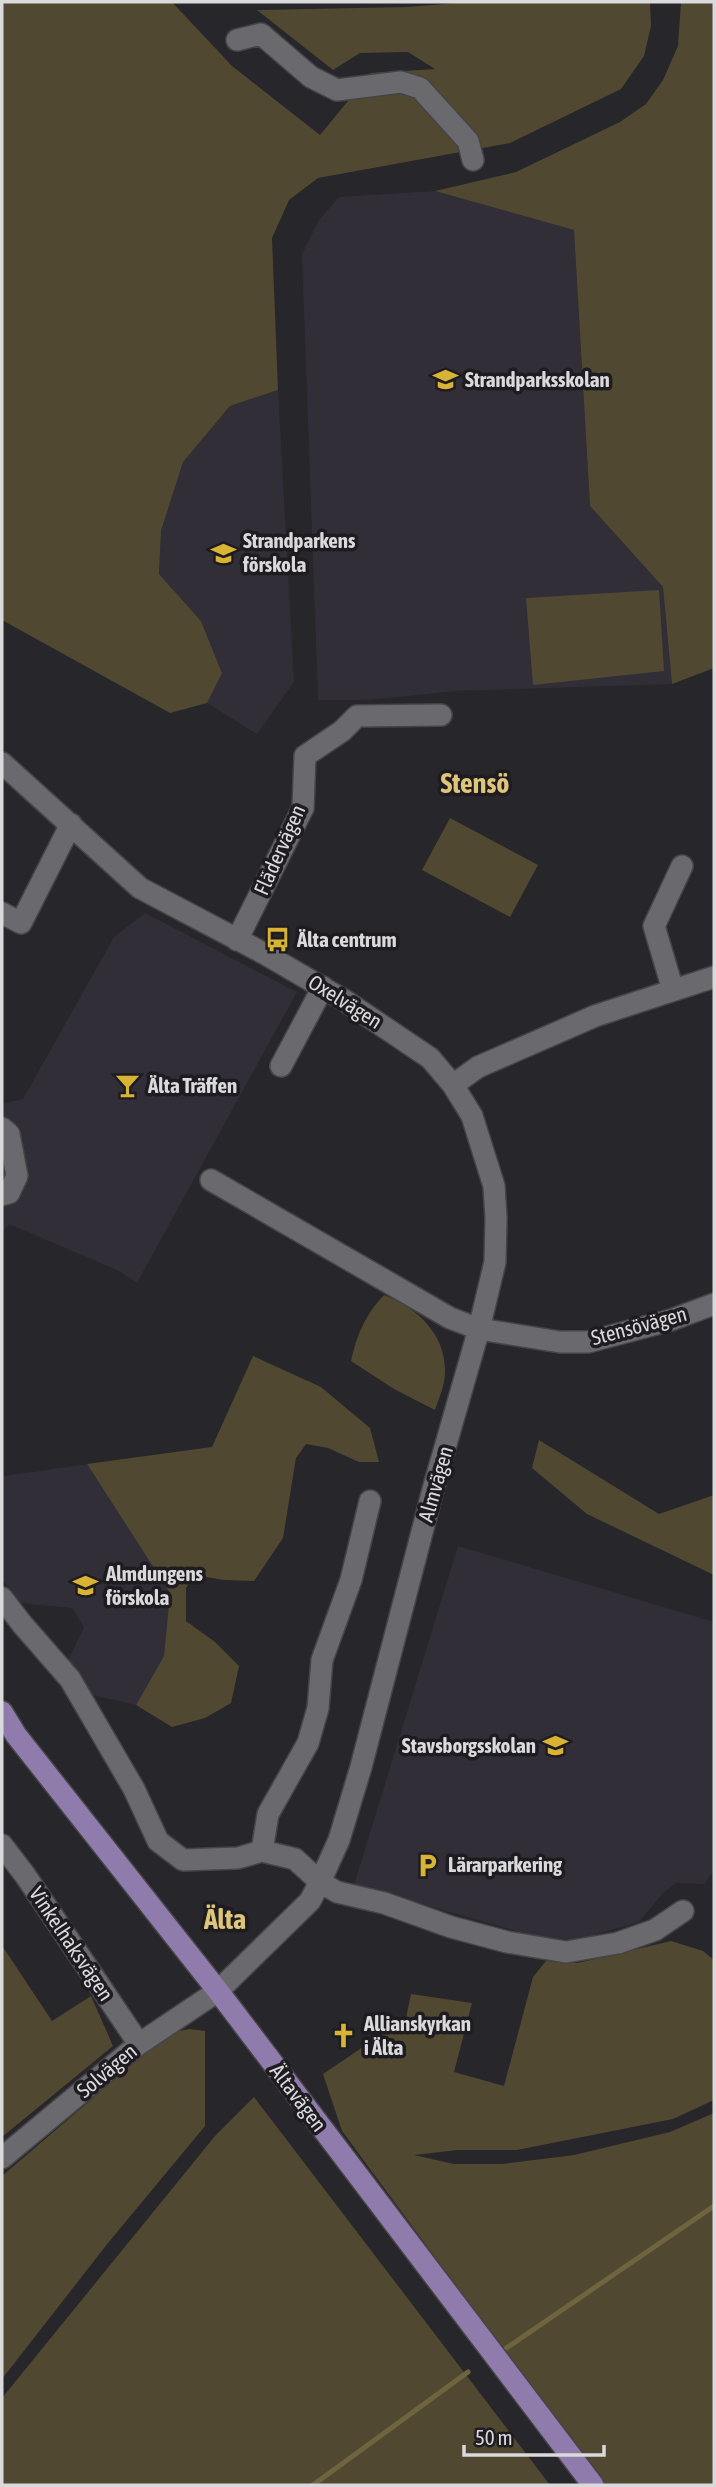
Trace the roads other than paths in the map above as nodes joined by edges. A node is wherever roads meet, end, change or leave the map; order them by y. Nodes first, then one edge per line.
1 (237, 40) dead end
2 (473, 160) dead end
3 (441, 715) dead end
4 (2, 763) edge
5 (71, 824) junction
6 (682, 866) dead end
7 (2, 913) edge
8 (237, 940) junction
9 (714, 977) edge
10 (323, 988) junction
11 (674, 990) junction
12 (281, 1066) dead end
13 (453, 1085) junction
14 (2, 1128) edge
15 (211, 1180) dead end
16 (2, 1195) edge
17 (714, 1304) edge
18 (479, 1329) junction
19 (370, 1501) dead end
20 (2, 1598) edge
21 (2, 1712) edge
22 (2, 1845) edge
23 (262, 1851) junction
24 (320, 1882) junction
25 (683, 1911) dead end
26 (218, 1991) junction
27 (139, 2043) junction
28 (2, 2158) edge
29 (593, 2485) edge

1 - 2 street
3 - 8 street, Flädervägen
4 - 5 street, Oxelvägen
5 - 7 street
5 - 8 street, Oxelvägen
6 - 11 street
8 - 10 street, Oxelvägen
9 - 11 street
10 - 12 street
10 - 13 street, Oxelvägen
11 - 13 street
13 - 18 street, Almvägen
14 - 16 street
15 - 18 street, Stensövägen
17 - 18 street, Stensövägen
18 - 24 street, Almvägen
19 - 23 street
20 - 23 street
21 - 26 main road, Ältavägen
22 - 27 street, Vinkelhaksvägen
23 - 24 street
24 - 25 street
24 - 26 street, Almvägen
26 - 27 street, Solvägen
26 - 29 main road, Ältavägen
27 - 28 street, Solvägen

